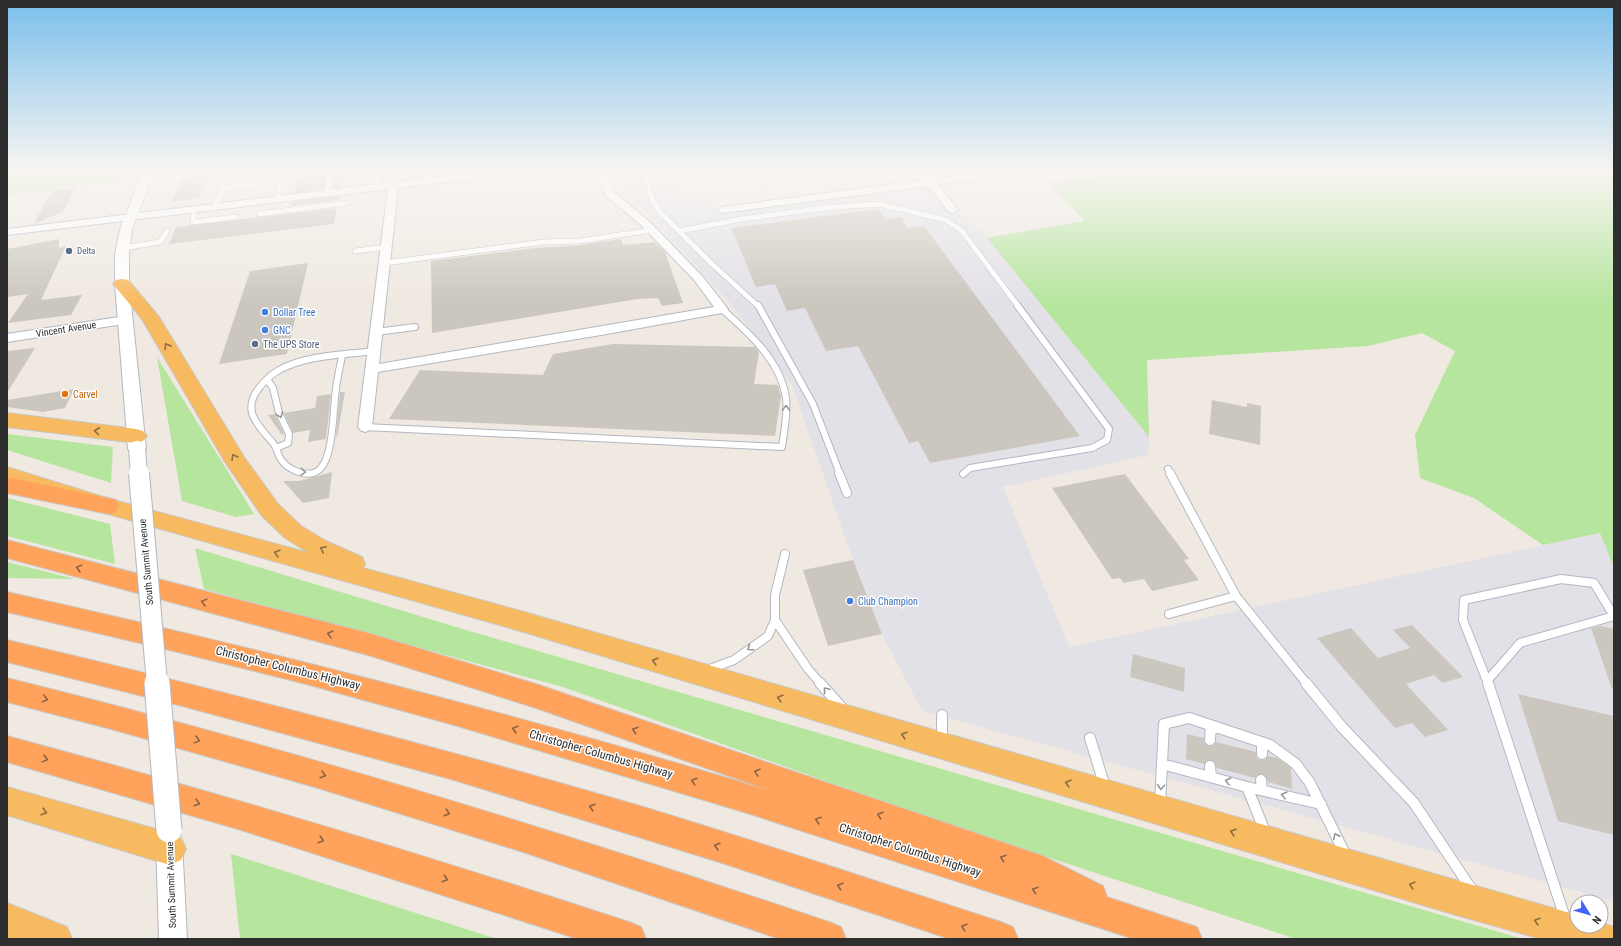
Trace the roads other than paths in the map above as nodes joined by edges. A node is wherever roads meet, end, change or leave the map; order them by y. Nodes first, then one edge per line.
1 (140, 215) edge
2 (194, 215) edge
3 (391, 215) edge
4 (635, 215) edge
5 (664, 215) edge
6 (771, 215) edge
7 (926, 215) edge
8 (132, 216) junction
9 (236, 217) dead end
10 (652, 230) junction
11 (167, 231) dead end
12 (679, 231) junction
13 (7, 232) edge
14 (388, 247) junction
15 (122, 248) junction
16 (355, 251) dead end
17 (385, 263) junction
18 (122, 284) junction
19 (722, 309) junction
20 (126, 320) junction
21 (415, 327) dead end
22 (376, 332) junction
23 (7, 338) edge
24 (374, 351) junction
25 (342, 356) junction
26 (372, 369) junction
27 (267, 379) junction
28 (7, 420) edge
29 (365, 427) joint
30 (136, 443) junction
31 (276, 448) junction
32 (1168, 469) dead end
33 (963, 474) dead end
34 (7, 475) edge
35 (7, 485) edge
36 (847, 493) dead end
37 (108, 506) junction
38 (7, 549) edge
39 (785, 554) dead end
40 (1236, 596) junction
41 (7, 602) edge
42 (1169, 614) dead end
43 (517, 620) junction
44 (776, 620) junction
45 (7, 651) edge
46 (698, 674) junction
47 (1487, 681) junction
48 (7, 690) edge
49 (942, 715) dead end
50 (852, 719) junction
51 (1211, 726) junction
52 (1090, 738) dead end
53 (1210, 740) dead end
54 (1262, 743) junction
55 (942, 746) junction
56 (7, 750) edge
57 (1262, 754) dead end
58 (1162, 764) junction
59 (1210, 766) dead end
60 (1211, 777) junction
61 (1247, 786) junction
62 (1107, 795) junction
63 (7, 801) edge
64 (1321, 804) junction
65 (1160, 811) junction
66 (169, 840) junction
67 (1270, 843) junction
68 (1352, 867) junction
69 (1482, 906) junction
70 (7, 920) edge
71 (1138, 924) junction
72 (1569, 930) joint
73 (1583, 934) edge
74 (173, 936) edge
75 (55, 939) edge
76 (628, 939) edge
77 (829, 939) edge
78 (1001, 939) edge
79 (1185, 939) edge
80 (1601, 939) edge

1 - 8 street
2 - 9 lane
3 - 14 street
4 - 10 street
5 - 12 lane
6 - 12 lane
7 - 33 lane
8 - 13 street
8 - 15 street, South Summit Avenue
10 - 17 lane
10 - 19 street
11 - 15 lane
12 - 36 lane
14 - 16 lane
14 - 17 street
15 - 18 street, South Summit Avenue
17 - 22 street
18 - 20 street, South Summit Avenue
43 -> 18 highway
19 - 26 street
29 -> 19 lane
20 - 23 street, Vincent Avenue
20 - 30 street, South Summit Avenue
21 - 22 lane
22 - 24 street
24 - 25 lane
24 - 26 street
25 - 27 lane
31 -> 25 lane
26 - 29 street
27 -> 31 lane
27 - 31 lane
30 -> 28 highway
30 - 66 street, South Summit Avenue, bridge
32 - 40 lane
34 - 37 highway
35 - 37 highway
43 -> 37 highway
71 -> 38 highway
39 - 44 lane
40 - 42 lane
40 - 69 lane
71 -> 41 highway, Christopher Columbus Highway
46 -> 43 highway
44 -> 46 lane
50 -> 44 lane
78 -> 45 highway
50 -> 46 highway
47 - 47 lane
47 - 72 lane
48 -> 77 highway
49 - 55 lane
55 -> 50 highway
51 - 53 lane
51 - 54 lane
51 - 58 lane
52 - 62 lane
54 - 57 lane
54 - 64 lane
62 -> 55 highway
56 -> 76 highway
58 - 60 lane
58 -> 65 lane
59 - 60 lane
61 -> 60 lane
64 -> 61 lane
61 - 67 lane
62 - 65 highway
63 -> 66 highway
68 -> 64 lane
67 -> 65 highway
66 - 74 street, South Summit Avenue
67 - 68 highway
69 -> 68 highway
72 -> 69 highway
70 - 75 highway
71 - 79 highway, Christopher Columbus Highway
73 - 80 highway

